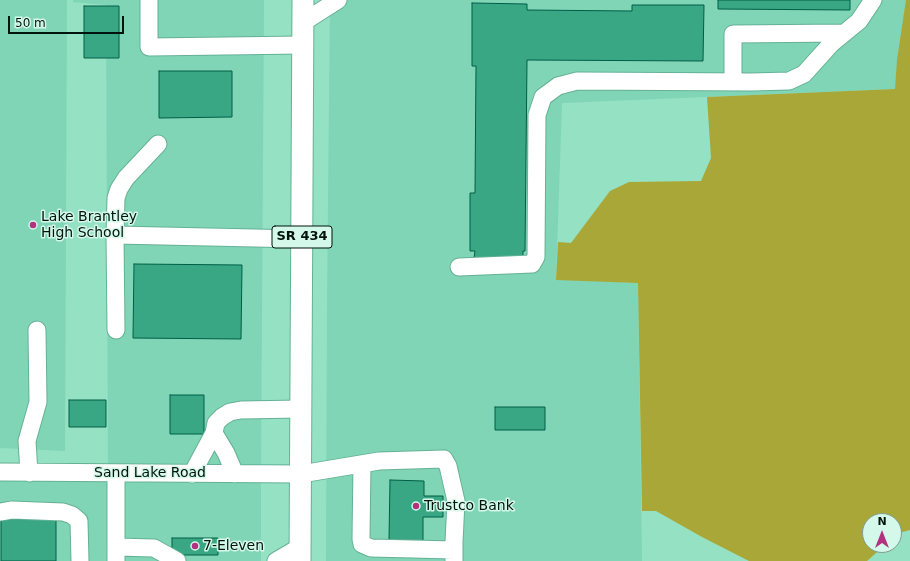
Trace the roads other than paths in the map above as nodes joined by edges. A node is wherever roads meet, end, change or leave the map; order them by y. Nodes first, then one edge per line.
1 (149, 0) edge
2 (303, 0) edge
3 (338, 0) edge
4 (873, 0) edge
5 (302, 23) junction
6 (844, 34) junction
7 (302, 45) junction
8 (733, 82) junction
9 (158, 144) dead end
10 (115, 235) junction
11 (302, 239) junction
12 (458, 267) dead end
13 (37, 330) dead end
14 (116, 330) dead end
15 (301, 410) junction
16 (214, 433) junction
17 (362, 464) junction
18 (0, 472) edge
19 (29, 473) junction
20 (116, 473) junction
21 (192, 474) junction
22 (236, 474) junction
23 (301, 474) junction
24 (0, 512) edge
25 (116, 554) edge
26 (300, 554) edge
27 (454, 556) edge
28 (80, 561) edge
29 (177, 561) edge
30 (276, 561) edge

1 - 7 street
2 - 5 main road, SR 434
3 - 5 street
4 - 6 street
5 - 7 main road, SR 434
6 - 8 street
6 - 8 street
7 - 11 main road, SR 434
8 - 12 street
9 - 10 street
10 - 11 street
10 - 14 street
11 - 15 main road, SR 434
13 - 19 street
15 - 16 street
15 - 23 main road, SR 434
16 - 21 street
16 - 22 street
17 - 23 street, Sand Lake Road
17 - 27 street
17 - 27 street, Sand Lake Road
18 - 19 street, Sand Lake Road
19 - 20 street, Sand Lake Road
20 - 21 street, Sand Lake Road
20 - 25 street
21 - 22 street, Sand Lake Road
22 - 23 street, Sand Lake Road
23 - 26 main road, SR 434
24 - 28 street
25 - 29 street
26 - 30 street

